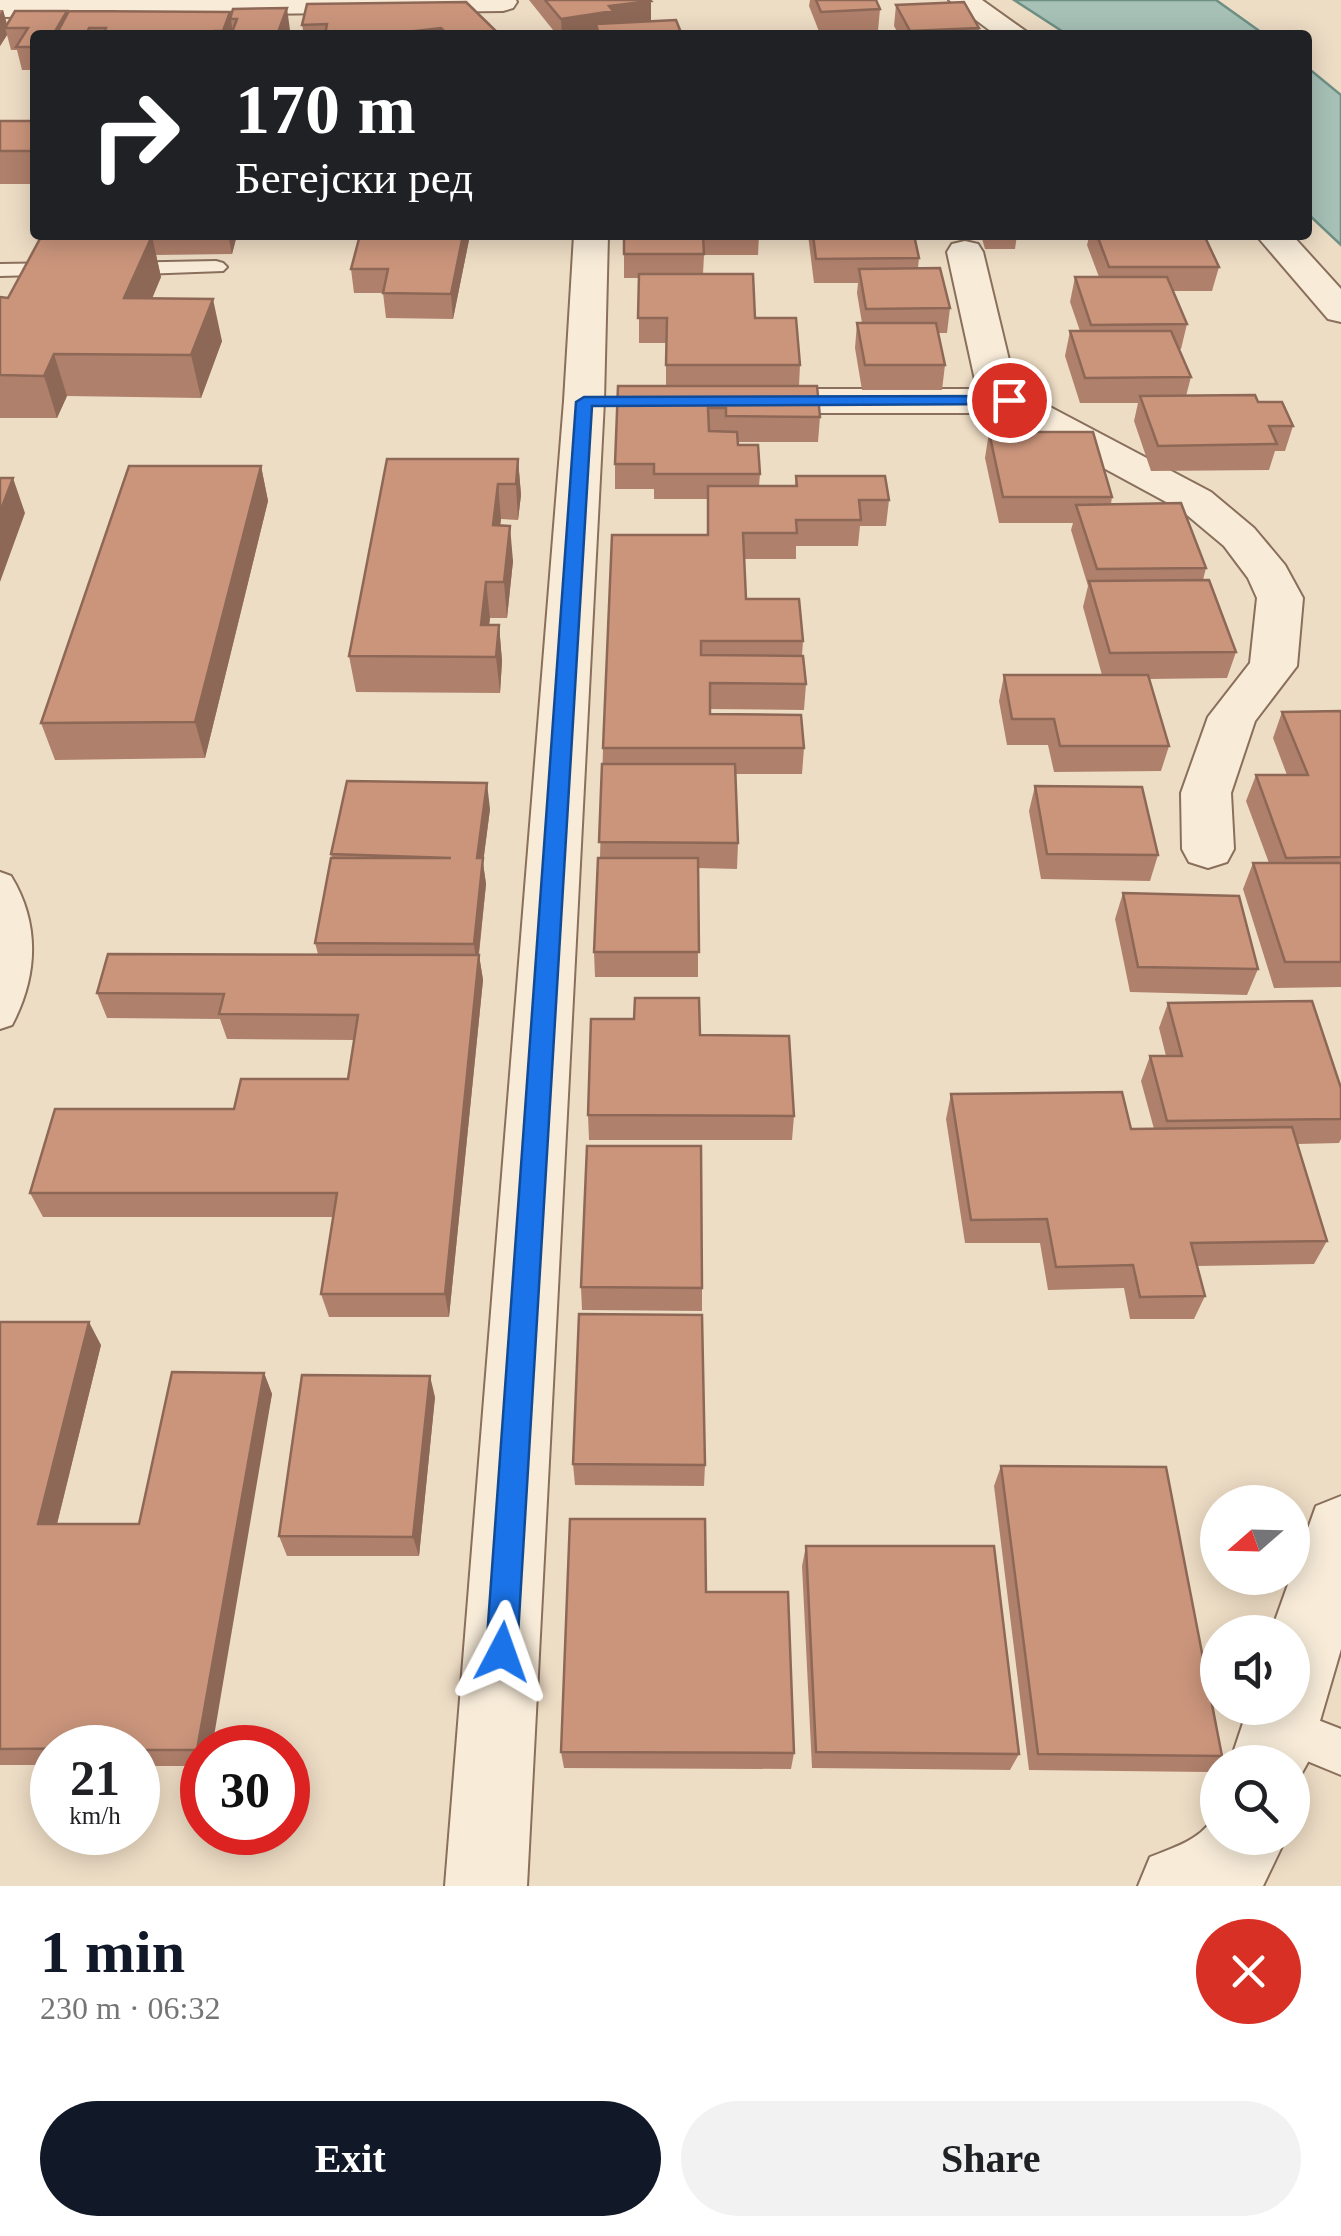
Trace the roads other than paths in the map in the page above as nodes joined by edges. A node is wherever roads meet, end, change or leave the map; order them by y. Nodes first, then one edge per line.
1 (963, 0) edge
2 (0, 8) edge
3 (508, 9) edge
4 (1008, 30) edge
5 (592, 240) edge
6 (1277, 240) edge
7 (965, 252) dead end
8 (216, 267) dead end
9 (0, 270) edge
10 (1341, 311) edge
11 (1009, 400) junction
12 (700, 401) edge
13 (1208, 849) dead end
14 (0, 884) edge
15 (0, 1016) edge
16 (1341, 1531) edge
17 (1293, 1727) edge
18 (1236, 1855) edge
19 (486, 1886) edge
20 (1178, 1886) edge

1 - 4 street
2 - 3 street
5 - 19 street
6 - 10 street
7 - 11 street
8 - 9 lane
11 - 12 street
11 - 13 street
14 - 15 lane
16 - 17 street
18 - 20 street

